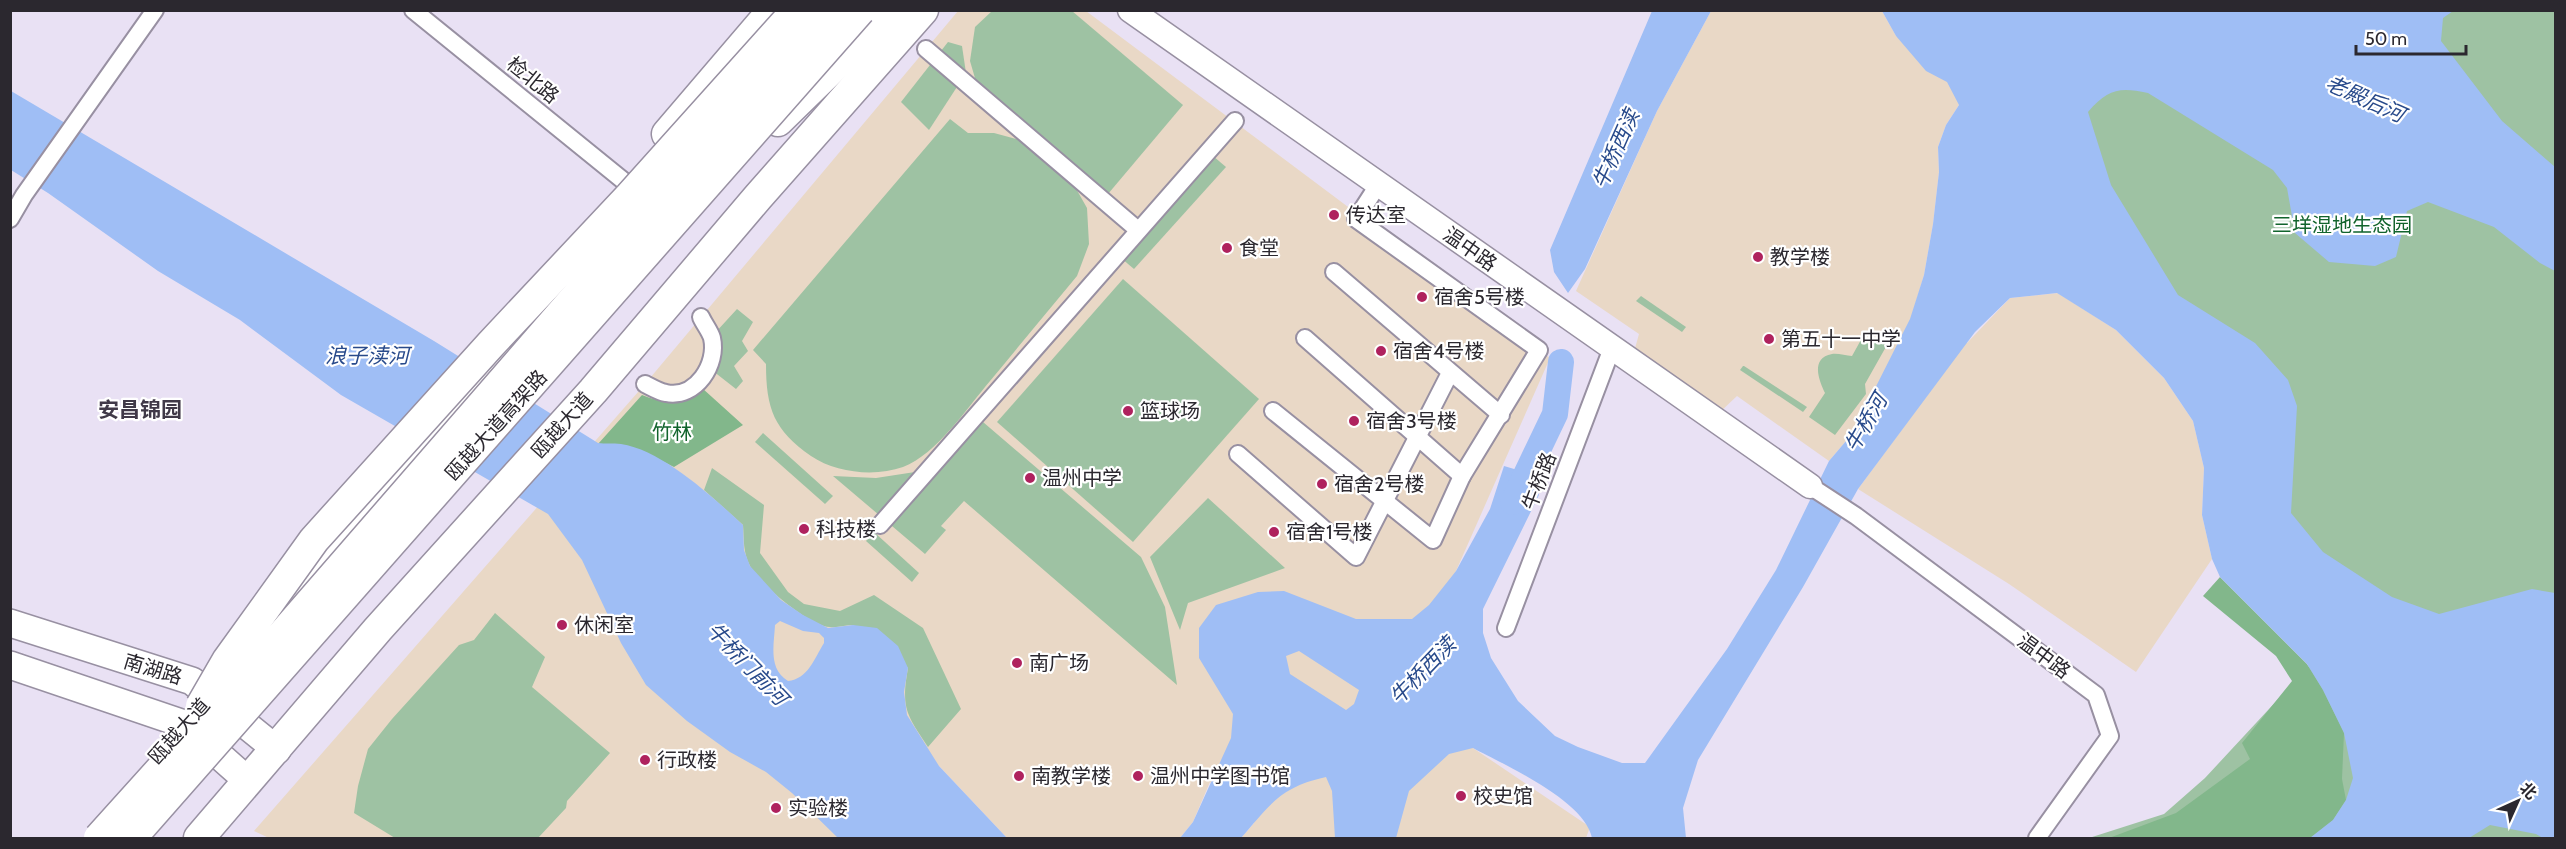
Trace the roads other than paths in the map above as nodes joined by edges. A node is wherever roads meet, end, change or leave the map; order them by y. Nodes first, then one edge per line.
1 (155, 10) edge
2 (414, 10) edge
3 (772, 10) edge
4 (797, 10) edge
5 (825, 10) edge
6 (860, 10) edge
7 (892, 10) edge
8 (923, 10) edge
9 (1130, 10) edge
10 (926, 49) dead end
11 (1235, 121) dead end
12 (625, 182) junction
13 (707, 185) junction
14 (1378, 185) junction
15 (10, 219) edge
16 (1138, 230) junction
17 (1334, 272) dead end
18 (701, 317) dead end
19 (1305, 338) dead end
20 (1612, 348) junction
21 (1450, 373) junction
22 (645, 384) dead end
23 (1273, 411) dead end
24 (1501, 415) junction
25 (1418, 437) junction
26 (1238, 454) dead end
27 (1462, 476) junction
28 (1810, 486) joint
29 (1385, 501) junction
30 (880, 525) dead end
31 (10, 623) edge
32 (1506, 628) dead end
33 (10, 665) edge
34 (210, 696) junction
35 (184, 724) junction
36 (277, 750) junction
37 (167, 762) junction
38 (249, 781) junction
39 (85, 838) edge
40 (99, 838) edge
41 (131, 838) edge
42 (199, 838) edge
43 (2037, 838) edge

1 - 15 street
2 - 12 street, 检北路
3 - 12 highway, 瓯越大道
4 - 37 highway, bridge
5 - 37 highway, 瓯越大道高架路, bridge
6 - 13 highway, 瓯越大道高架路, bridge
7 - 13 highway, bridge
8 - 36 highway, 瓯越大道
9 - 14 street, 温中路
10 - 16 street
11 - 16 street
12 - 34 highway, 瓯越大道
13 - 41 highway, 瓯越大道高架路, bridge
14 - 20 street, 温中路
14 - 24 street
16 - 30 street
17 - 21 street
18 - 22 street
19 - 25 street
20 - 28 street, 温中路
20 - 32 street, 牛桥路
21 - 24 street
21 - 25 street
23 - 29 street
24 - 27 street
25 - 27 street
25 - 29 street
26 - 29 street
27 - 29 street
28 - 43 street, 温中路
31 - 34 main road, 南湖路
33 - 35 main road, 南湖路
34 - 35 highway, 瓯越大道
34 - 36 main road, 南湖路
35 - 38 main road, 南湖路
35 - 39 highway, 瓯越大道
36 - 38 highway, 瓯越大道
37 - 40 highway, 瓯越大道高架路, bridge
38 - 42 highway, 瓯越大道

